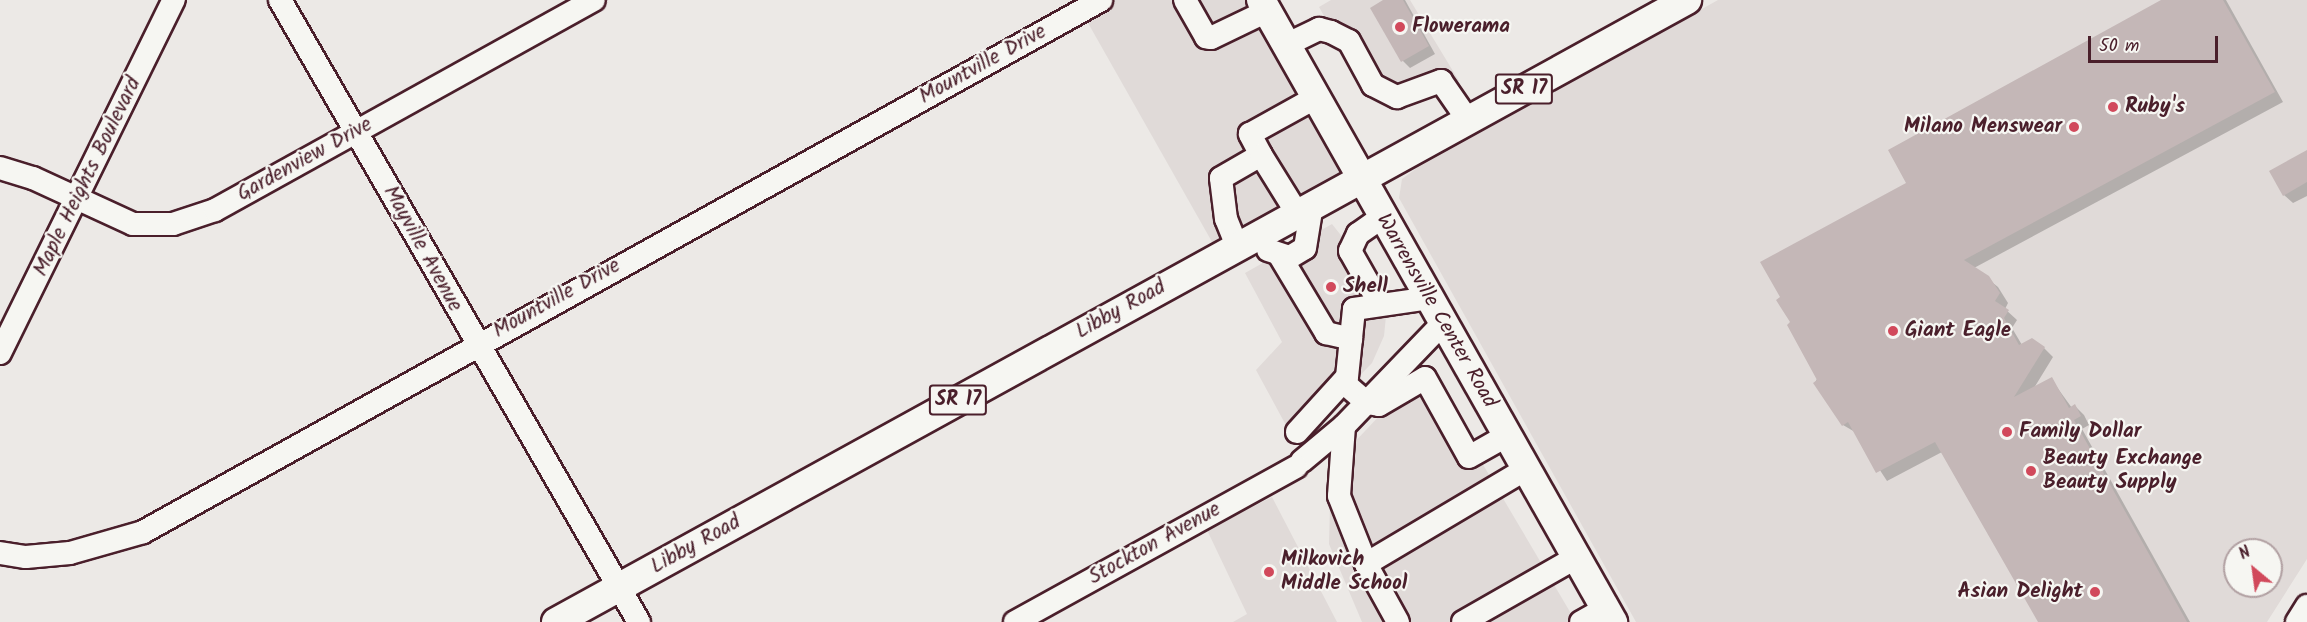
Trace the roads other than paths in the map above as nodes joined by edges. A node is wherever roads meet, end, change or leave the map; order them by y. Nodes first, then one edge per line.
1 (174, 0) edge
2 (280, 0) edge
3 (594, 0) edge
4 (1101, 0) edge
5 (1185, 0) edge
6 (1687, 0) edge
7 (1264, 5) edge
8 (1286, 45) junction
9 (1315, 98) junction
10 (1468, 120) junction
11 (356, 132) junction
12 (1261, 154) junction
13 (0, 168) edge
14 (1360, 179) junction
15 (78, 199) junction
16 (1305, 209) junction
17 (1382, 217) junction
18 (1242, 243) junction
19 (1280, 256) junction
20 (1429, 298) junction
21 (1380, 304) junction
22 (1443, 323) junction
23 (1352, 339) junction
24 (476, 344) junction
25 (0, 353) edge
26 (1343, 382) junction
27 (1367, 403) junction
28 (1344, 426) junction
29 (1297, 432) dead end
30 (1508, 435) junction
31 (1526, 468) junction
32 (0, 553) edge
33 (1577, 558) junction
34 (1366, 564) junction
35 (620, 587) junction
36 (2307, 606) edge
37 (1600, 617) edge
38 (556, 622) edge
39 (639, 622) edge
40 (1014, 622) edge
41 (1398, 622) edge
42 (1463, 622) edge
43 (2297, 622) edge

1 - 15 street, Maple Heights Boulevard
2 - 11 street, Mayville Avenue
3 - 11 street, Gardenview Drive
4 - 24 street, Mountville Drive
5 - 7 street
6 - 10 main road, Libby Road / SR 17
7 - 8 main road, Warrensville Center Road
8 - 9 main road, Warrensville Center Road
8 - 10 street
9 - 12 street
9 - 14 main road, Warrensville Center Road
10 - 14 main road, Libby Road / SR 17
11 - 15 street, Gardenview Drive
11 - 24 street, Mayville Avenue
12 - 16 street
12 - 18 street
13 - 15 street, Gardenview Drive
14 - 16 main road, Libby Road / SR 17
14 - 17 main road, Warrensville Center Road
15 - 25 street, Maple Heights Boulevard
16 - 18 main road, Libby Road / SR 17
16 - 19 street
17 - 20 main road, Warrensville Center Road
17 - 21 street
18 - 19 street
18 - 35 main road, Libby Road / SR 17
19 - 23 street
20 - 21 street
20 - 22 main road, Warrensville Center Road
21 - 23 street
22 - 27 street, Stockton Avenue
22 - 30 main road, Warrensville Center Road
23 - 26 street
24 - 32 street, Mountville Drive
24 - 35 street, Mayville Avenue
26 - 27 street
26 - 29 street
27 - 28 street, Stockton Avenue
27 - 30 street
28 - 34 street
28 - 40 street, Stockton Avenue
30 - 31 main road, Warrensville Center Road
31 - 33 main road, Warrensville Center Road
31 - 34 street
33 - 37 main road, Warrensville Center Road
33 - 42 street
34 - 41 street
35 - 38 main road, Libby Road / SR 17
35 - 39 street, Mayville Avenue
36 - 43 street

